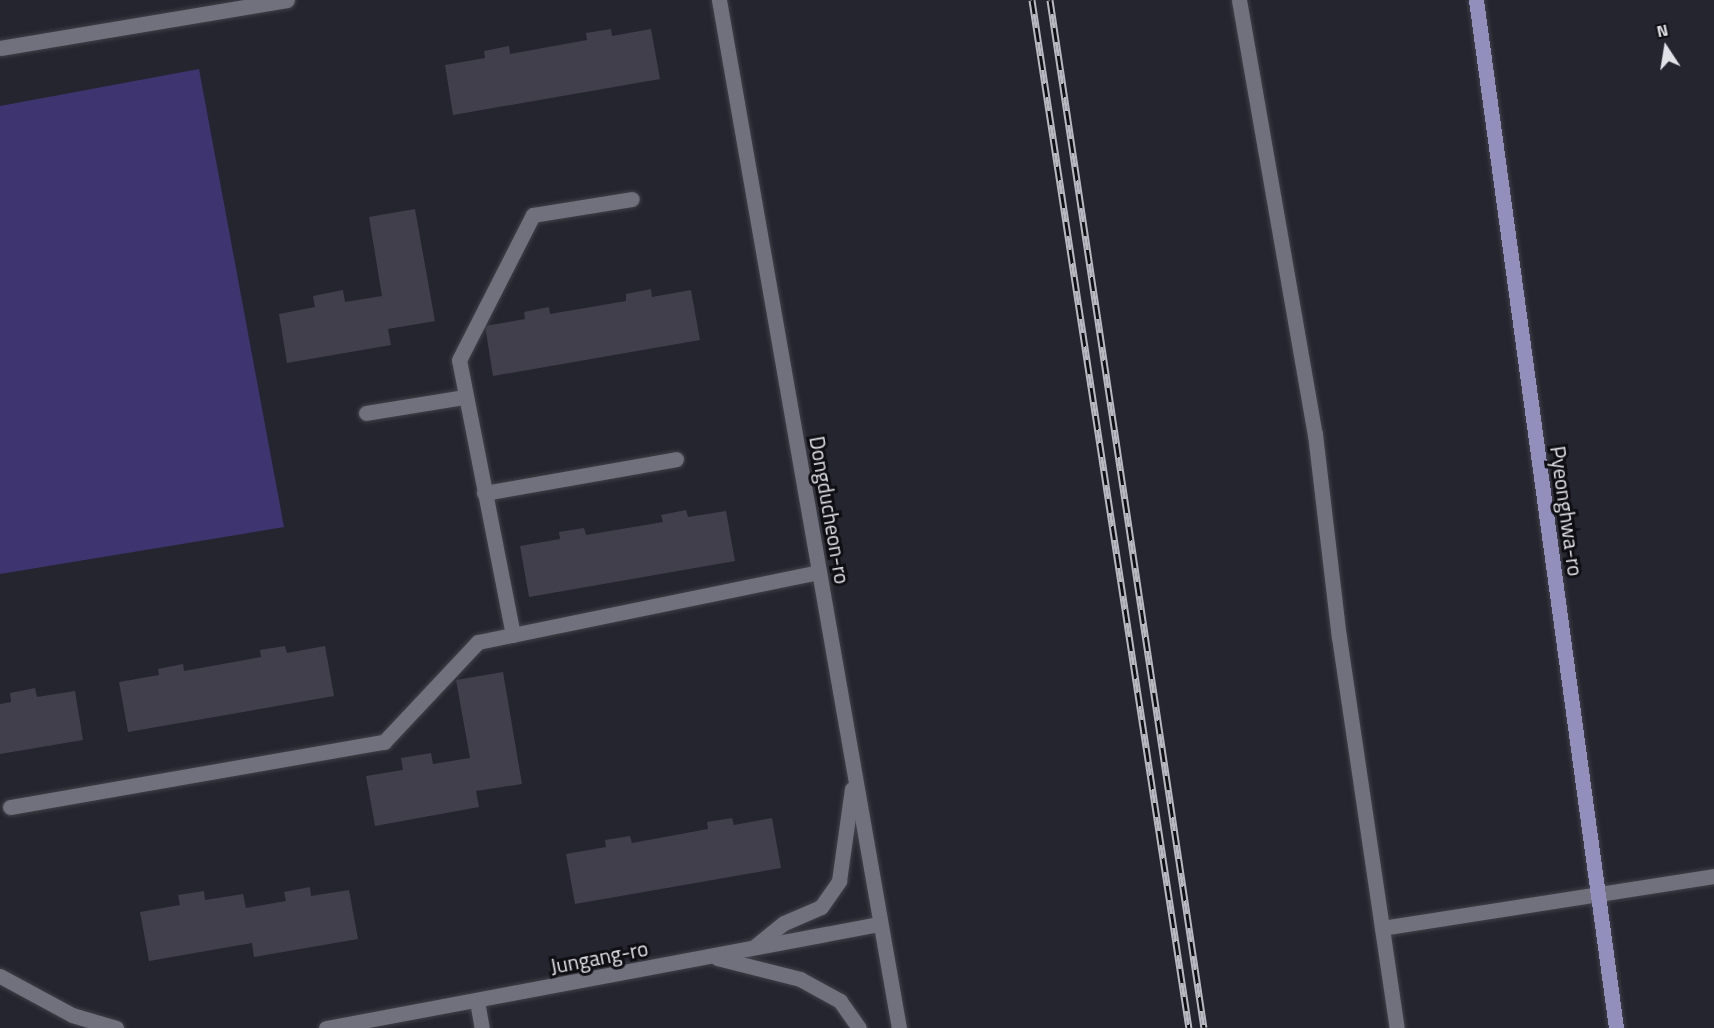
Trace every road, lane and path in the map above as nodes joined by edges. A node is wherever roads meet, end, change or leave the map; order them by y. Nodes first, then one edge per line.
1 (287, 0) edge
2 (719, 0) edge
3 (1239, 0) edge
4 (1476, 0) edge
5 (0, 48) edge
6 (632, 198) dead end
7 (464, 397) junction
8 (366, 413) dead end
9 (676, 459) dead end
10 (484, 493) junction
11 (819, 572) junction
12 (513, 635) junction
13 (854, 771) junction
14 (10, 807) dead end
15 (1714, 876) edge
16 (1598, 895) junction
17 (879, 924) junction
18 (1382, 928) junction
19 (751, 949) junction
20 (711, 957) junction
21 (0, 976) edge
22 (477, 1001) junction
23 (116, 1028) edge
24 (326, 1028) edge
25 (482, 1028) edge
26 (859, 1028) edge
27 (898, 1028) edge
28 (1397, 1028) edge
29 (1616, 1028) edge

1 - 5 street
2 - 11 street, Dongducheon-ro
3 - 18 street
4 - 16 main road, Pyeonghwa-ro
6 - 7 street
7 - 8 street
7 - 10 street
9 - 10 street
10 - 12 street
11 - 12 street
11 - 13 street, Dongducheon-ro
12 - 14 street
13 - 17 street, Dongducheon-ro
13 - 19 street
15 - 16 street
16 - 18 street
16 - 29 main road, Pyeonghwa-ro
17 - 19 street, Jungang-ro
17 - 27 street, Dongducheon-ro
18 - 28 street
19 - 20 street, Jungang-ro
20 - 22 street, Jungang-ro
20 - 26 street
21 - 23 street
22 - 24 street, Jungang-ro
22 - 25 street

